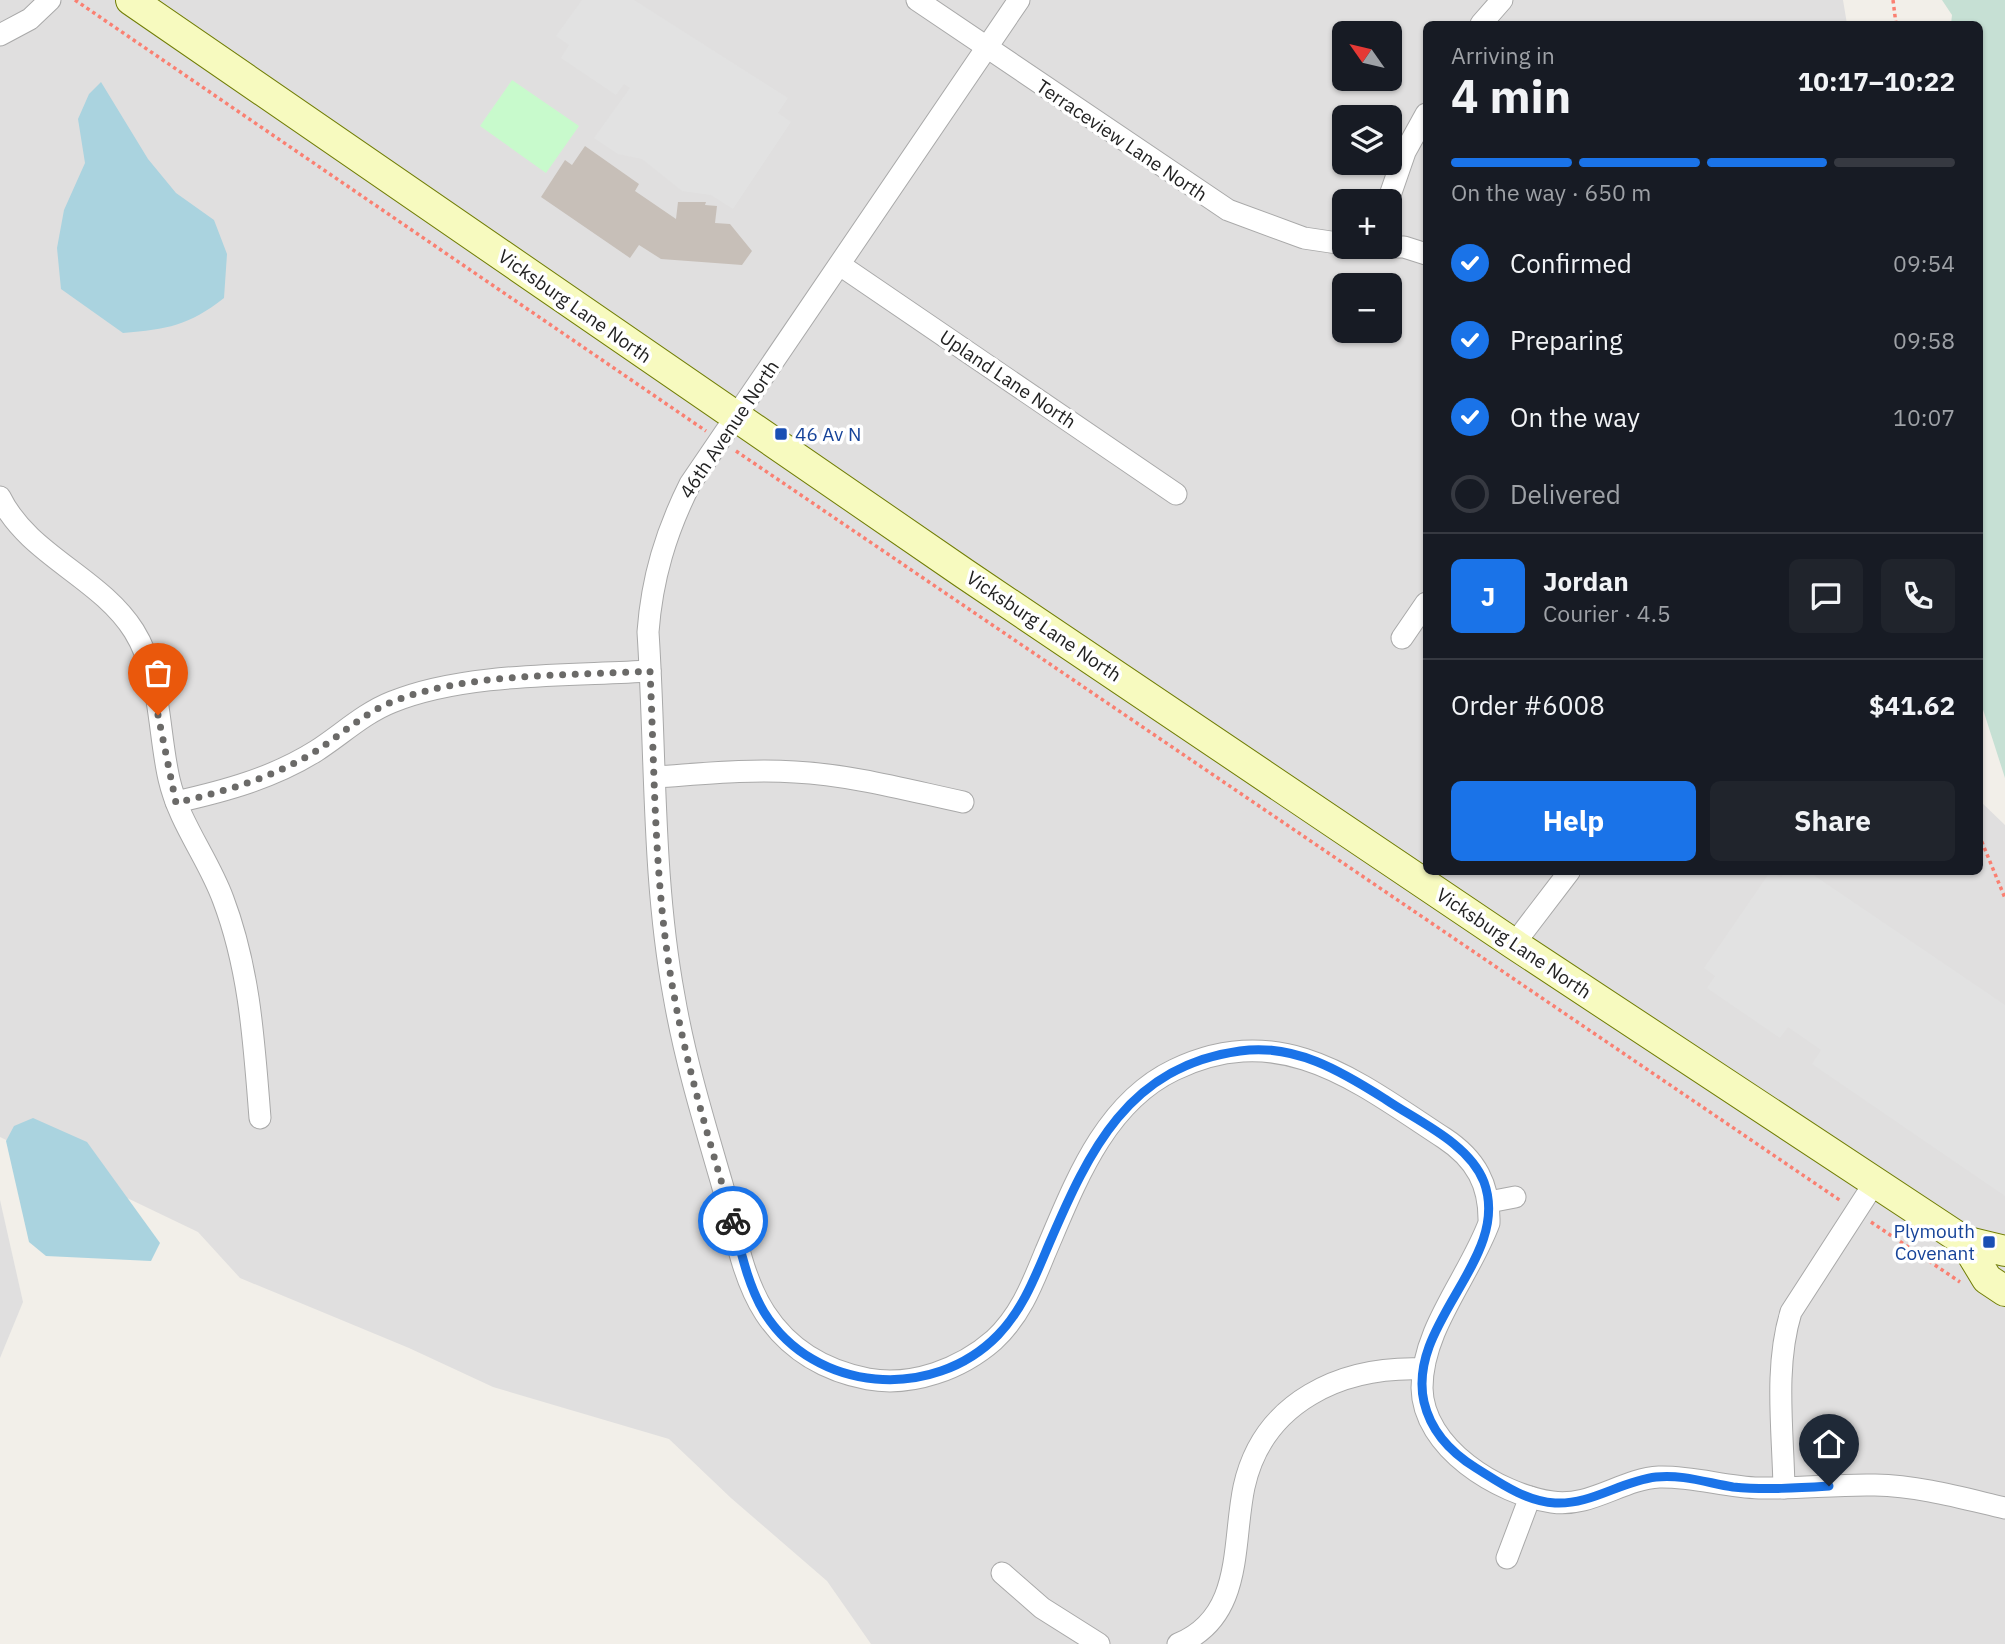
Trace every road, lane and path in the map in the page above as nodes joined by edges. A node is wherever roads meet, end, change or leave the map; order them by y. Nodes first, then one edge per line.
1 (50, 0) edge
2 (75, 0) edge
3 (131, 0) edge
4 (917, 0) edge
5 (1019, 0) edge
6 (1502, 0) edge
7 (1893, 0) edge
8 (1484, 21) edge
9 (1896, 21) edge
10 (0, 35) edge
11 (986, 48) junction
12 (1423, 119) edge
13 (1392, 189) edge
14 (1332, 242) edge
15 (1402, 247) edge
16 (1423, 253) edge
17 (839, 265) junction
18 (728, 429) junction
19 (1176, 494) dead end
20 (0, 497) edge
21 (1423, 607) edge
22 (1402, 638) dead end
23 (650, 671) junction
24 (656, 778) junction
25 (963, 802) dead end
26 (176, 803) junction
27 (1983, 845) edge
28 (1567, 875) edge
29 (2005, 898) edge
30 (1514, 944) junction
31 (260, 1118) dead end
32 (1875, 1182) junction
33 (1515, 1198) dead end
34 (1489, 1202) junction
35 (1856, 1211) junction
36 (1964, 1241) junction
37 (2005, 1251) edge
38 (1960, 1283) dead end
39 (2005, 1291) edge
40 (1423, 1369) junction
41 (1784, 1488) junction
42 (1530, 1497) junction
43 (2005, 1508) edge
44 (1507, 1558) dead end
45 (1002, 1573) dead end
46 (1099, 1644) edge
47 (1178, 1644) edge

1 - 10 street
2 - 18 path
3 - 18 main road, Vicksburg Lane North
4 - 11 street, Terraceview Lane North
5 - 11 street, 46th Avenue North
6 - 8 street
7 - 9 path
11 - 14 street, Terraceview Lane North
11 - 17 street, 46th Avenue North
12 - 13 street
15 - 16 street
17 - 18 street, 46th Avenue North
17 - 19 street, Upland Lane North
18 - 23 street, 46th Avenue North
18 - 30 main road, Vicksburg Lane North
18 - 35 path
20 - 26 street
21 - 22 street
23 - 24 street, 46th Avenue North
23 - 26 street
24 - 25 street
24 - 34 street, 46th Avenue North
26 - 31 street
27 - 29 path
28 - 30 street
30 - 32 main road, Vicksburg Lane North
32 - 35 street
32 - 36 main road, Vicksburg Lane North
33 - 34 street
34 - 40 street
35 - 38 path
35 - 41 street
36 - 37 main road, Vicksburg Lane North
36 - 39 main road, Vicksburg Lane North
40 - 42 street
40 - 47 street
41 - 42 street
41 - 43 street
42 - 44 street
45 - 46 street

